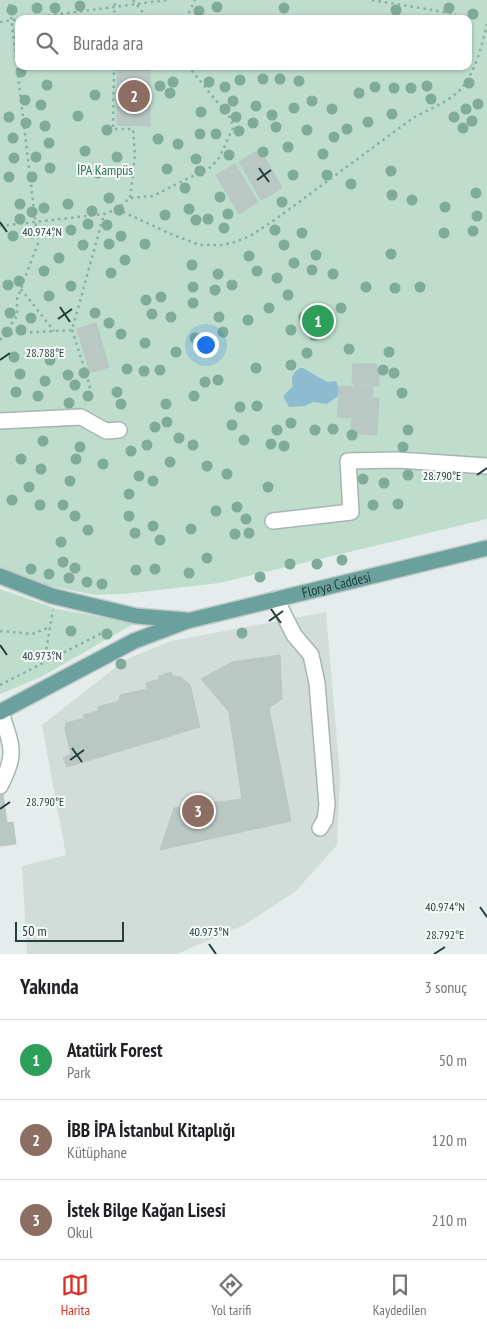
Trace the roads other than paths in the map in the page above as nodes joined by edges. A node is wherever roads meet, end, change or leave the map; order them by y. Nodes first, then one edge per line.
1 (0, 421) edge
2 (119, 430) dead end
3 (487, 466) edge
4 (273, 521) dead end
5 (487, 548) edge
6 (0, 576) edge
7 (276, 599) junction
8 (136, 616) junction
9 (187, 621) junction
10 (134, 641) junction
11 (0, 712) edge
12 (0, 786) edge
13 (320, 828) dead end

1 - 2 lane
3 - 4 lane
5 - 7 main road, Florya Caddesi
6 - 8 main road, Florya Caddesi
7 - 9 main road, Florya Caddesi
7 - 13 lane
8 - 9 main road, Florya Caddesi
8 - 10 main road
9 - 10 main road, Florya Caddesi
10 - 11 main road, Florya Caddesi
11 - 12 lane

